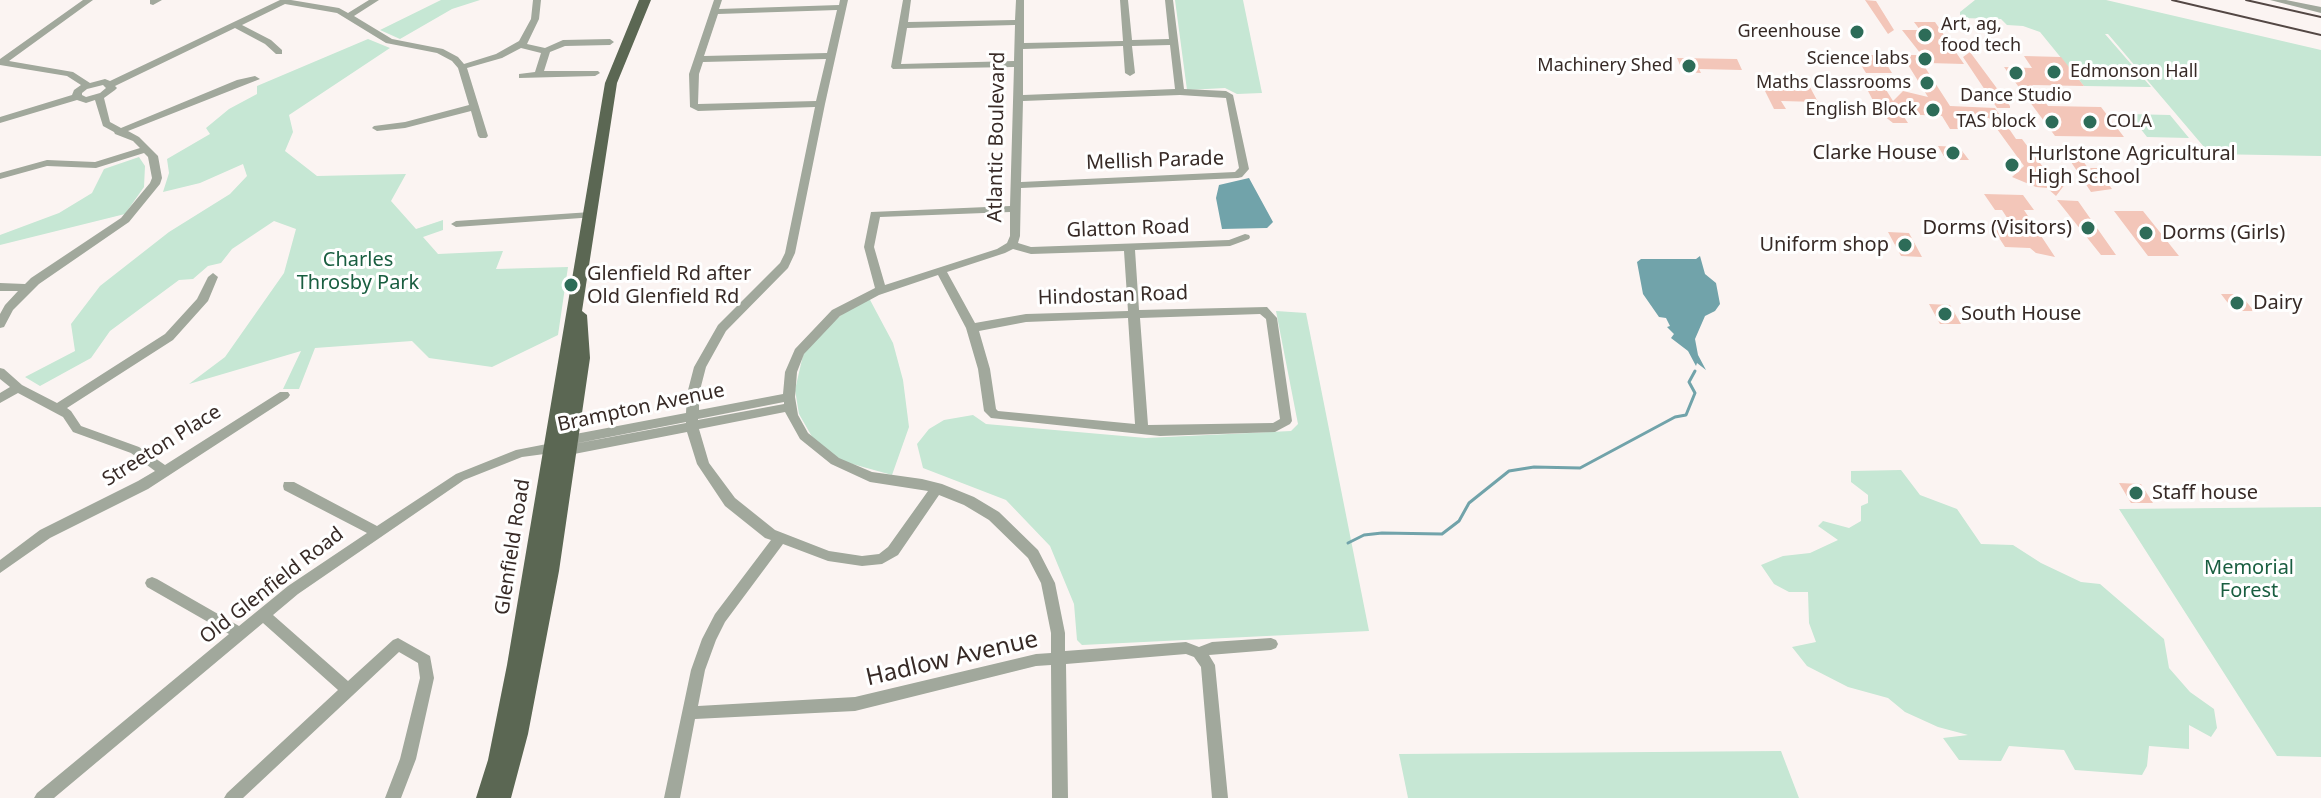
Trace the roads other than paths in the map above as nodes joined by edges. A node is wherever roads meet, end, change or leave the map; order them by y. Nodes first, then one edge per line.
1 (89, 0) edge
2 (375, 0) edge
3 (537, 0) edge
4 (645, 0) edge
5 (907, 0) edge
6 (1020, 0) edge
7 (1124, 0) edge
8 (1169, 0) edge
9 (2274, 0) edge
10 (286, 1) edge
11 (844, 4) edge
12 (716, 6) edge
13 (2321, 10) edge
14 (348, 16) junction
15 (1020, 22) junction
16 (903, 25) junction
17 (238, 26) junction
18 (610, 42) dead end
19 (1174, 42) junction
20 (1128, 43) junction
21 (520, 45) junction
22 (1019, 46) junction
23 (546, 51) junction
24 (279, 52) dead end
25 (832, 56) junction
26 (698, 59) junction
27 (1, 62) edge
28 (1019, 64) junction
29 (462, 67) junction
30 (595, 73) dead end
31 (1130, 73) dead end
32 (539, 74) junction
33 (522, 76) dead end
34 (255, 79) dead end
35 (111, 84) junction
36 (87, 85) junction
37 (1180, 92) junction
38 (77, 97) junction
39 (99, 97) junction
40 (1017, 98) junction
41 (820, 104) junction
42 (473, 107) junction
43 (0, 120) edge
44 (377, 128) dead end
45 (118, 132) junction
46 (483, 136) dead end
47 (147, 149) junction
48 (0, 176) edge
49 (1016, 185) junction
50 (1015, 209) junction
51 (591, 215) junction
52 (456, 224) dead end
53 (1245, 237) dead end
54 (1012, 245) junction
55 (1129, 247) junction
56 (941, 271) junction
57 (213, 277) dead end
58 (0, 287) edge
59 (26, 288) junction
60 (881, 290) junction
61 (1134, 313) junction
62 (0, 324) edge
63 (972, 328) junction
64 (0, 372) edge
65 (18, 388) junction
66 (284, 395) dead end
67 (0, 399) edge
68 (790, 402) junction
69 (58, 408) junction
70 (692, 421) junction
71 (1142, 430) junction
72 (564, 446) junction
73 (165, 471) junction
74 (289, 486) dead end
75 (937, 488) junction
76 (377, 532) junction
77 (779, 539) junction
78 (0, 567) edge
79 (152, 583) dead end
80 (264, 615) junction
81 (241, 634) junction
82 (1271, 644) dead end
83 (1199, 653) junction
84 (1058, 658) junction
85 (347, 689) junction
86 (690, 713) junction
87 (241, 795) edge
88 (42, 798) edge
89 (393, 798) edge
90 (486, 798) edge
91 (501, 798) edge
92 (672, 798) edge
93 (1060, 798) edge
94 (1220, 798) edge

1 - 27 street
2 - 14 street
3 - 21 street
4 - 51 main road, Glenfield Road
5 - 16 street
6 - 15 street, Atlantic Boulevard
7 - 20 street
8 - 19 street
9 - 13 street
10 - 14 street
10 - 17 street
11 - 12 street
11 - 25 street
12 - 26 street
14 - 29 street
15 - 16 street
15 - 22 street, Atlantic Boulevard
16 - 28 street
17 - 24 street
17 - 35 street
18 - 23 street
19 - 20 street
19 - 37 street
20 - 22 street
20 - 31 street
21 - 23 street
21 - 29 street
22 - 28 street, Atlantic Boulevard
23 - 32 street
25 - 26 street
25 - 41 street
26 - 41 street
27 - 36 street
28 - 40 street, Atlantic Boulevard
29 - 42 street
30 - 32 street
32 - 33 street
34 - 45 street
35 - 36 street
35 - 39 street
36 - 38 street
37 - 40 street, Mellish Parade
37 - 49 street, Mellish Parade
38 - 39 street
38 - 43 street
39 - 45 street
40 - 49 street, Atlantic Boulevard
41 - 70 street
42 - 44 street
42 - 46 street
45 - 47 street
47 - 48 street
47 - 59 street
49 - 50 street, Atlantic Boulevard
50 - 54 street, Atlantic Boulevard
50 - 60 street
51 - 52 street
51 - 72 main road, Glenfield Road
53 - 55 street, Glatton Road
54 - 55 street, Glatton Road
54 - 56 street, Atlantic Boulevard
55 - 61 street
56 - 60 street, Atlantic Boulevard
56 - 63 street
57 - 69 street
58 - 59 street
59 - 62 street
60 - 68 street, Atlantic Boulevard
61 - 63 street, Hindostan Road
61 - 71 street
61 - 71 street, Hindostan Road
63 - 71 street
64 - 65 street
65 - 67 street
65 - 69 street
66 - 73 street, Streeton Place
68 - 70 street, Brampton Avenue
68 - 75 street
69 - 73 street
70 - 72 street, Brampton Avenue
70 - 77 street
72 - 76 street, Old Glenfield Road
72 - 90 main road, Glenfield Road
72 - 91 main road, Glenfield Road
73 - 78 street, Streeton Place
74 - 76 street
75 - 77 street
75 - 84 street
76 - 80 street, Old Glenfield Road
77 - 86 street
79 - 81 street
80 - 81 street, Old Glenfield Road
80 - 85 street
81 - 88 street, Old Glenfield Road
82 - 83 street, Hadlow Avenue
83 - 84 street, Hadlow Avenue
83 - 94 street
84 - 86 street, Hadlow Avenue
84 - 93 street
85 - 87 street
85 - 89 street
86 - 92 street

